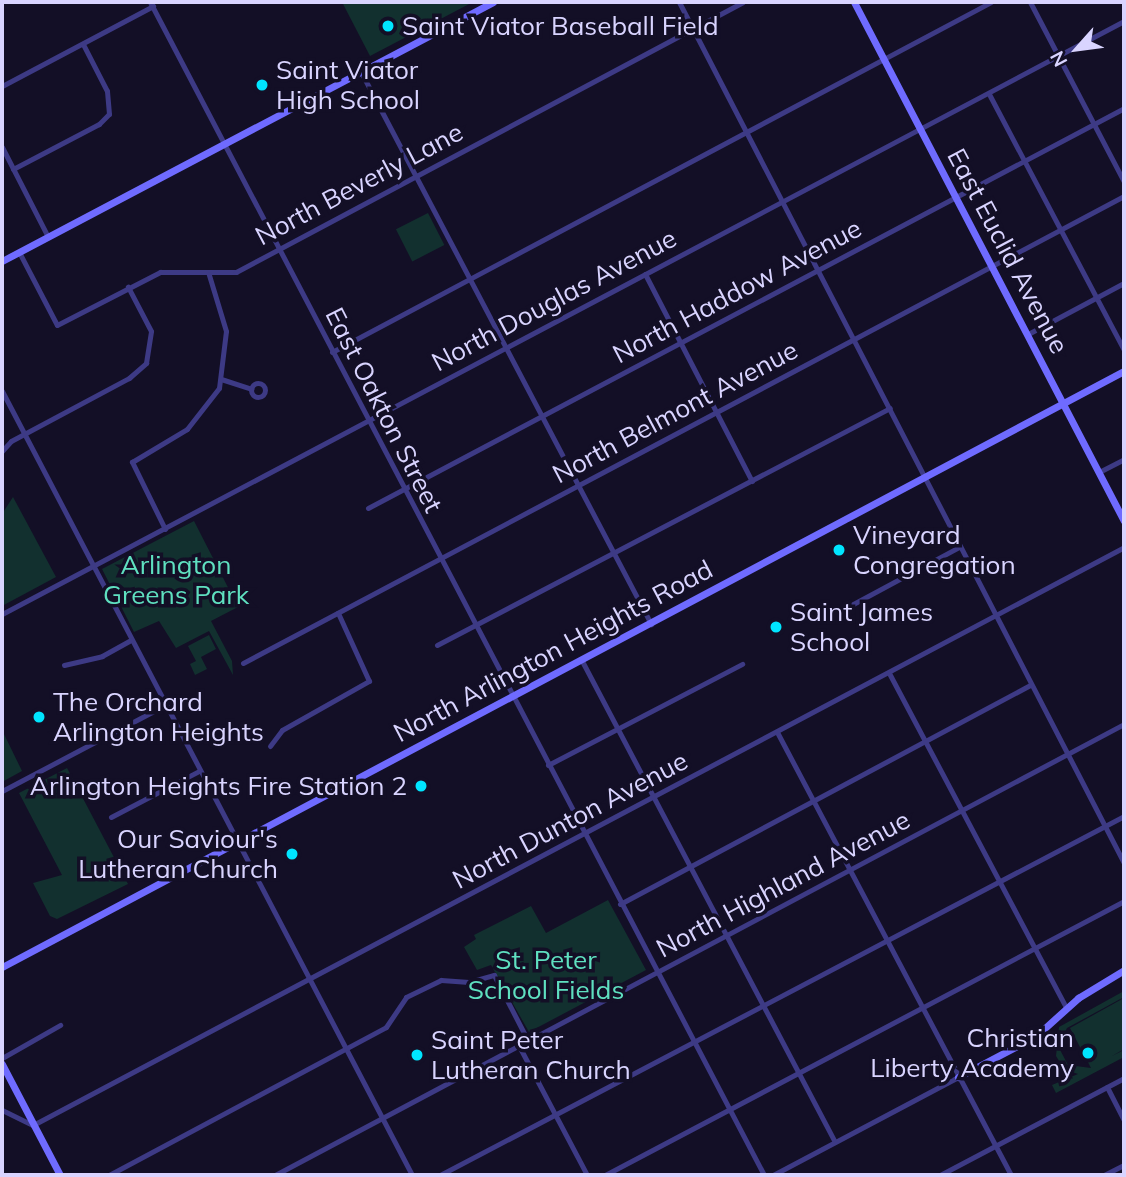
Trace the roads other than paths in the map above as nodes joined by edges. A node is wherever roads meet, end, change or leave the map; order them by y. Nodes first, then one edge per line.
1 (494, 2) edge
2 (679, 2) edge
3 (743, 2) edge
4 (854, 2) edge
5 (991, 2) edge
6 (1030, 2) edge
7 (152, 4) edge
8 (1124, 21) edge
9 (693, 28) junction
10 (83, 44) junction
11 (1058, 57) junction
12 (883, 59) junction
13 (361, 72) junction
14 (2, 86) edge
15 (989, 93) junction
16 (1124, 108) edge
17 (1094, 124) junction
18 (920, 129) junction
19 (747, 133) junction
20 (223, 144) junction
21 (2, 147) edge
22 (1024, 160) junction
23 (13, 169) junction
24 (416, 175) junction
25 (1124, 182) edge
26 (1124, 196) edge
27 (956, 197) junction
28 (783, 202) junction
29 (1060, 228) junction
30 (48, 237) junction
31 (279, 248) junction
32 (19, 252) junction
33 (2, 261) edge
34 (991, 265) junction
35 (818, 270) junction
36 (645, 274) junction
37 (209, 275) junction
38 (470, 278) junction
39 (1124, 283) edge
40 (128, 287) junction
41 (1096, 298) junction
42 (1028, 334) junction
43 (855, 340) junction
44 (681, 343) junction
45 (506, 346) junction
46 (1124, 350) edge
47 (331, 352) junction
48 (1124, 372) edge
49 (221, 379) junction
50 (251, 389) dead end
51 (2, 391) edge
52 (1064, 403) junction
53 (890, 408) junction
54 (717, 412) junction
55 (543, 416) junction
56 (368, 420) junction
57 (24, 434) junction
58 (2, 451) edge
59 (1124, 459) edge
60 (1099, 472) junction
61 (924, 478) junction
62 (752, 481) junction
63 (578, 485) junction
64 (403, 489) junction
65 (368, 508) dead end
66 (1124, 521) edge
67 (165, 529) junction
68 (960, 547) junction
69 (1124, 547) edge
70 (614, 555) junction
71 (439, 558) junction
72 (93, 566) junction
73 (338, 612) junction
74 (2, 614) edge
75 (995, 616) junction
76 (829, 617) dead end
77 (651, 624) junction
78 (475, 626) junction
79 (131, 640) junction
80 (438, 645) dead end
81 (582, 661) junction
82 (243, 663) dead end
83 (741, 664) dead end
84 (64, 665) dead end
85 (890, 673) junction
86 (1031, 685) junction
87 (512, 698) junction
88 (165, 705) junction
89 (1124, 724) edge
90 (617, 729) junction
91 (777, 732) junction
92 (925, 742) junction
93 (270, 746) dead end
94 (1068, 754) junction
95 (548, 765) junction
96 (200, 771) junction
97 (2, 791) edge
98 (653, 798) junction
99 (813, 801) junction
100 (961, 811) junction
101 (1124, 816) edge
102 (111, 817) dead end
103 (1105, 827) junction
104 (585, 834) junction
105 (236, 842) junction
106 (1124, 863) edge
107 (689, 867) junction
108 (849, 870) junction
109 (998, 881) junction
110 (1124, 901) edge
111 (620, 904) junction
112 (726, 936) junction
113 (886, 939) junction
114 (1034, 949) junction
115 (2, 967) edge
116 (1124, 970) edge
117 (656, 973) junction
118 (309, 981) junction
119 (763, 1004) junction
120 (922, 1008) junction
121 (1067, 1009) junction
122 (60, 1025) dead end
123 (528, 1041) junction
124 (693, 1042) junction
125 (519, 1046) junction
126 (345, 1049) junction
127 (2, 1058) edge
128 (2, 1064) edge
129 (799, 1073) junction
130 (958, 1077) junction
131 (1124, 1078) edge
132 (1107, 1087) junction
133 (729, 1109) junction
134 (2, 1110) edge
135 (555, 1116) junction
136 (382, 1119) junction
137 (1124, 1121) edge
138 (33, 1125) junction
139 (835, 1142) junction
140 (995, 1146) junction
141 (1124, 1165) edge
142 (60, 1175) edge
143 (109, 1175) edge
144 (275, 1175) edge
145 (412, 1175) edge
146 (440, 1175) edge
147 (587, 1175) edge
148 (605, 1175) edge
149 (764, 1175) edge
150 (773, 1175) edge
151 (940, 1175) edge
152 (1011, 1175) edge
153 (1104, 1175) edge

1 - 13 street
2 - 9 street
3 - 9 street, North Beverly Lane
4 - 12 street, East Euclid Avenue
5 - 12 street
6 - 11 street
7 - 10 street
7 - 20 street, East Oakton Street
8 - 11 street, North Douglas Avenue
9 - 19 street
9 - 24 street, North Beverly Lane
10 - 14 street
10 - 23 street
11 - 15 street, North Douglas Avenue
11 - 17 street
12 - 18 street, East Euclid Avenue
12 - 19 street
13 - 20 street
13 - 24 street
15 - 18 street, North Douglas Avenue
15 - 22 street
16 - 17 street, North Haddow Avenue
17 - 22 street, North Haddow Avenue
17 - 25 street
18 - 27 street, East Euclid Avenue
18 - 28 street, North Douglas Avenue
19 - 28 street
19 - 38 street
20 - 30 street
20 - 31 street, East Oakton Street
21 - 23 street
22 - 27 street, North Haddow Avenue
22 - 29 street
23 - 30 street
24 - 31 street, North Beverly Lane
24 - 38 street
26 - 29 street, North Belmont Avenue
27 - 34 street, East Euclid Avenue
27 - 35 street, North Haddow Avenue
28 - 35 street
28 - 36 street, North Douglas Avenue
29 - 34 street, North Belmont Avenue
29 - 41 street
30 - 32 street
31 - 37 street, North Beverly Lane
31 - 47 street, East Oakton Street
32 - 33 street
32 - 40 street, North Beverly Lane
34 - 42 street, East Euclid Avenue
34 - 43 street, North Belmont Avenue
35 - 43 street
35 - 44 street, North Haddow Avenue
36 - 44 street
36 - 45 street, North Douglas Avenue
37 - 40 street, North Beverly Lane
37 - 49 street
38 - 45 street
38 - 47 street
39 - 41 street
40 - 57 street
41 - 42 street
41 - 46 street
42 - 52 street, East Euclid Avenue
43 - 53 street
43 - 54 street, North Belmont Avenue
44 - 54 street
44 - 55 street, North Haddow Avenue
45 - 55 street
45 - 56 street, North Douglas Avenue
47 - 56 street, East Oakton Street
48 - 52 street, North Arlington Heights Road
49 - 50 street
49 - 67 street
51 - 57 street
52 - 60 street, East Euclid Avenue
52 - 61 street, North Arlington Heights Road
53 - 61 street
53 - 62 street
54 - 62 street
54 - 63 street, North Belmont Avenue
55 - 63 street
55 - 64 street, North Haddow Avenue
56 - 64 street, East Oakton Street
56 - 67 street, North Douglas Avenue
57 - 58 street
57 - 72 street
59 - 60 street
60 - 66 street, East Euclid Avenue
61 - 68 street
61 - 77 street, North Arlington Heights Road
62 - 70 street
63 - 70 street
63 - 71 street, North Belmont Avenue
64 - 65 street, North Haddow Avenue
64 - 71 street, East Oakton Street
67 - 72 street, North Douglas Avenue
68 - 75 street
68 - 76 street
69 - 75 street, North Dunton Avenue
70 - 77 street
70 - 78 street
71 - 73 street, North Belmont Avenue
71 - 78 street, East Oakton Street
72 - 74 street, North Douglas Avenue
72 - 79 street
73 - 82 street, North Belmont Avenue
73 - 93 street
75 - 85 street, North Dunton Avenue
75 - 86 street
77 - 81 street, North Arlington Heights Road
78 - 80 street
78 - 87 street, East Oakton Street
79 - 84 street
79 - 88 street
81 - 87 street, North Arlington Heights Road
81 - 90 street
83 - 90 street
85 - 91 street, North Dunton Avenue
85 - 92 street
86 - 92 street
86 - 94 street
87 - 95 street, East Oakton Street
87 - 105 street, North Arlington Heights Road
88 - 96 street
88 - 97 street
89 - 94 street, North Highland Avenue
90 - 95 street
90 - 98 street
91 - 98 street, North Dunton Avenue
91 - 99 street
92 - 99 street
92 - 100 street
94 - 100 street, North Highland Avenue
94 - 103 street
95 - 104 street, East Oakton Street
96 - 102 street
96 - 105 street
98 - 104 street, North Dunton Avenue
98 - 107 street
99 - 107 street
99 - 108 street
100 - 108 street, North Highland Avenue
100 - 109 street
101 - 103 street
103 - 106 street
103 - 109 street
104 - 111 street, East Oakton Street
104 - 118 street, North Dunton Avenue
105 - 115 street, North Arlington Heights Road
105 - 118 street
107 - 111 street
107 - 112 street
108 - 112 street, North Highland Avenue
108 - 113 street
109 - 113 street
109 - 114 street
110 - 114 street
111 - 117 street, East Oakton Street
112 - 117 street, North Highland Avenue
112 - 119 street
113 - 119 street
113 - 120 street
114 - 120 street
114 - 121 street
116 - 121 street
117 - 123 street, North Highland Avenue
117 - 124 street, East Oakton Street
118 - 126 street
118 - 138 street, North Dunton Avenue
119 - 124 street
119 - 129 street
120 - 129 street
120 - 130 street
121 - 130 street
122 - 127 street
123 - 125 street, North Highland Avenue
123 - 126 street
124 - 133 street, East Oakton Street
124 - 135 street
125 - 135 street
125 - 136 street, North Highland Avenue
126 - 136 street
126 - 143 street
128 - 138 street
129 - 133 street
129 - 139 street
130 - 139 street
130 - 140 street
131 - 132 street
132 - 137 street
132 - 140 street
133 - 148 street
133 - 149 street, East Oakton Street
134 - 138 street
135 - 146 street
135 - 147 street
136 - 144 street, North Highland Avenue
136 - 145 street
138 - 142 street
139 - 150 street
140 - 151 street
140 - 152 street
141 - 153 street

